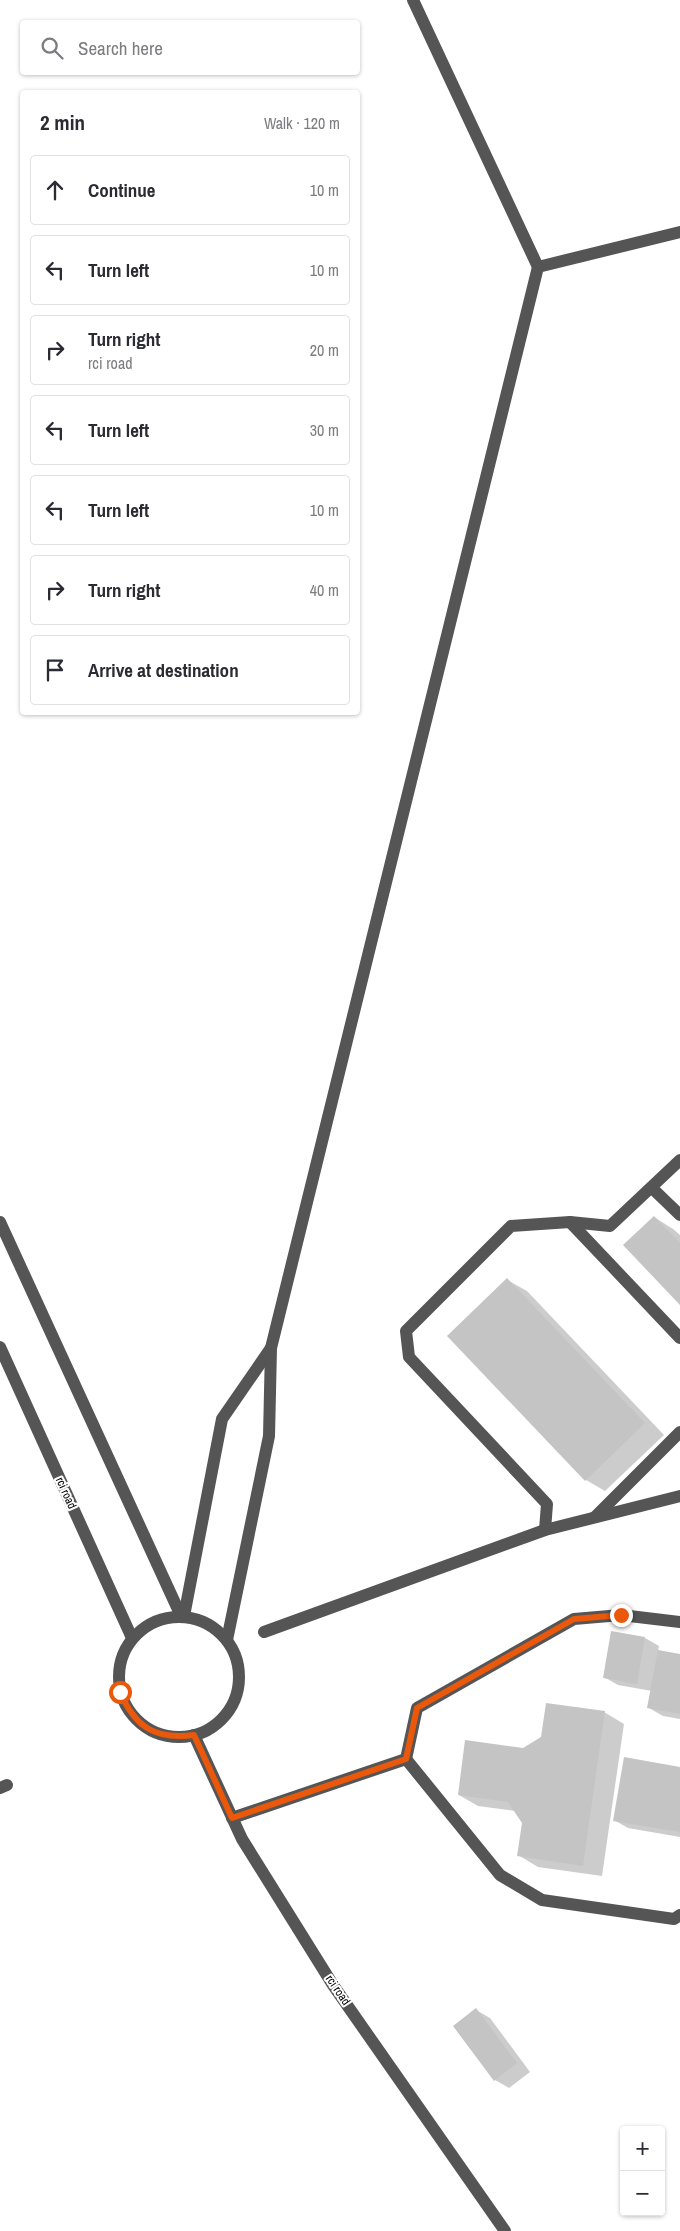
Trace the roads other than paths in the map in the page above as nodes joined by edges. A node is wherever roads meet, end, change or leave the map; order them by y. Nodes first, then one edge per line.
1 (414, 0) edge
2 (680, 232) edge
3 (538, 266) junction
4 (680, 1160) edge
5 (652, 1188) junction
6 (680, 1215) edge
7 (0, 1222) edge
8 (570, 1222) junction
9 (680, 1338) edge
10 (0, 1347) edge
11 (271, 1348) junction
12 (680, 1432) edge
13 (680, 1496) edge
14 (594, 1518) junction
15 (545, 1530) junction
16 (183, 1616) junction
17 (680, 1622) edge
18 (264, 1632) dead end
19 (132, 1638) junction
20 (226, 1640) junction
21 (194, 1735) junction
22 (406, 1759) junction
23 (232, 1818) junction
24 (680, 1915) edge
25 (505, 2231) edge

1 - 3 street
2 - 3 street
3 - 11 street
4 - 5 street
5 - 6 street
5 - 8 street
7 - 16 street
8 - 9 street
8 - 15 street
10 - 19 street, rci road
11 - 16 street
11 - 20 street
12 - 14 street
13 - 14 street
14 - 15 street
15 - 18 street
16 - 19 street
16 - 20 street
17 - 22 street
19 - 21 street
20 - 21 street
21 - 23 street, rci road
22 - 23 street
22 - 24 street
23 - 25 street, rci road

